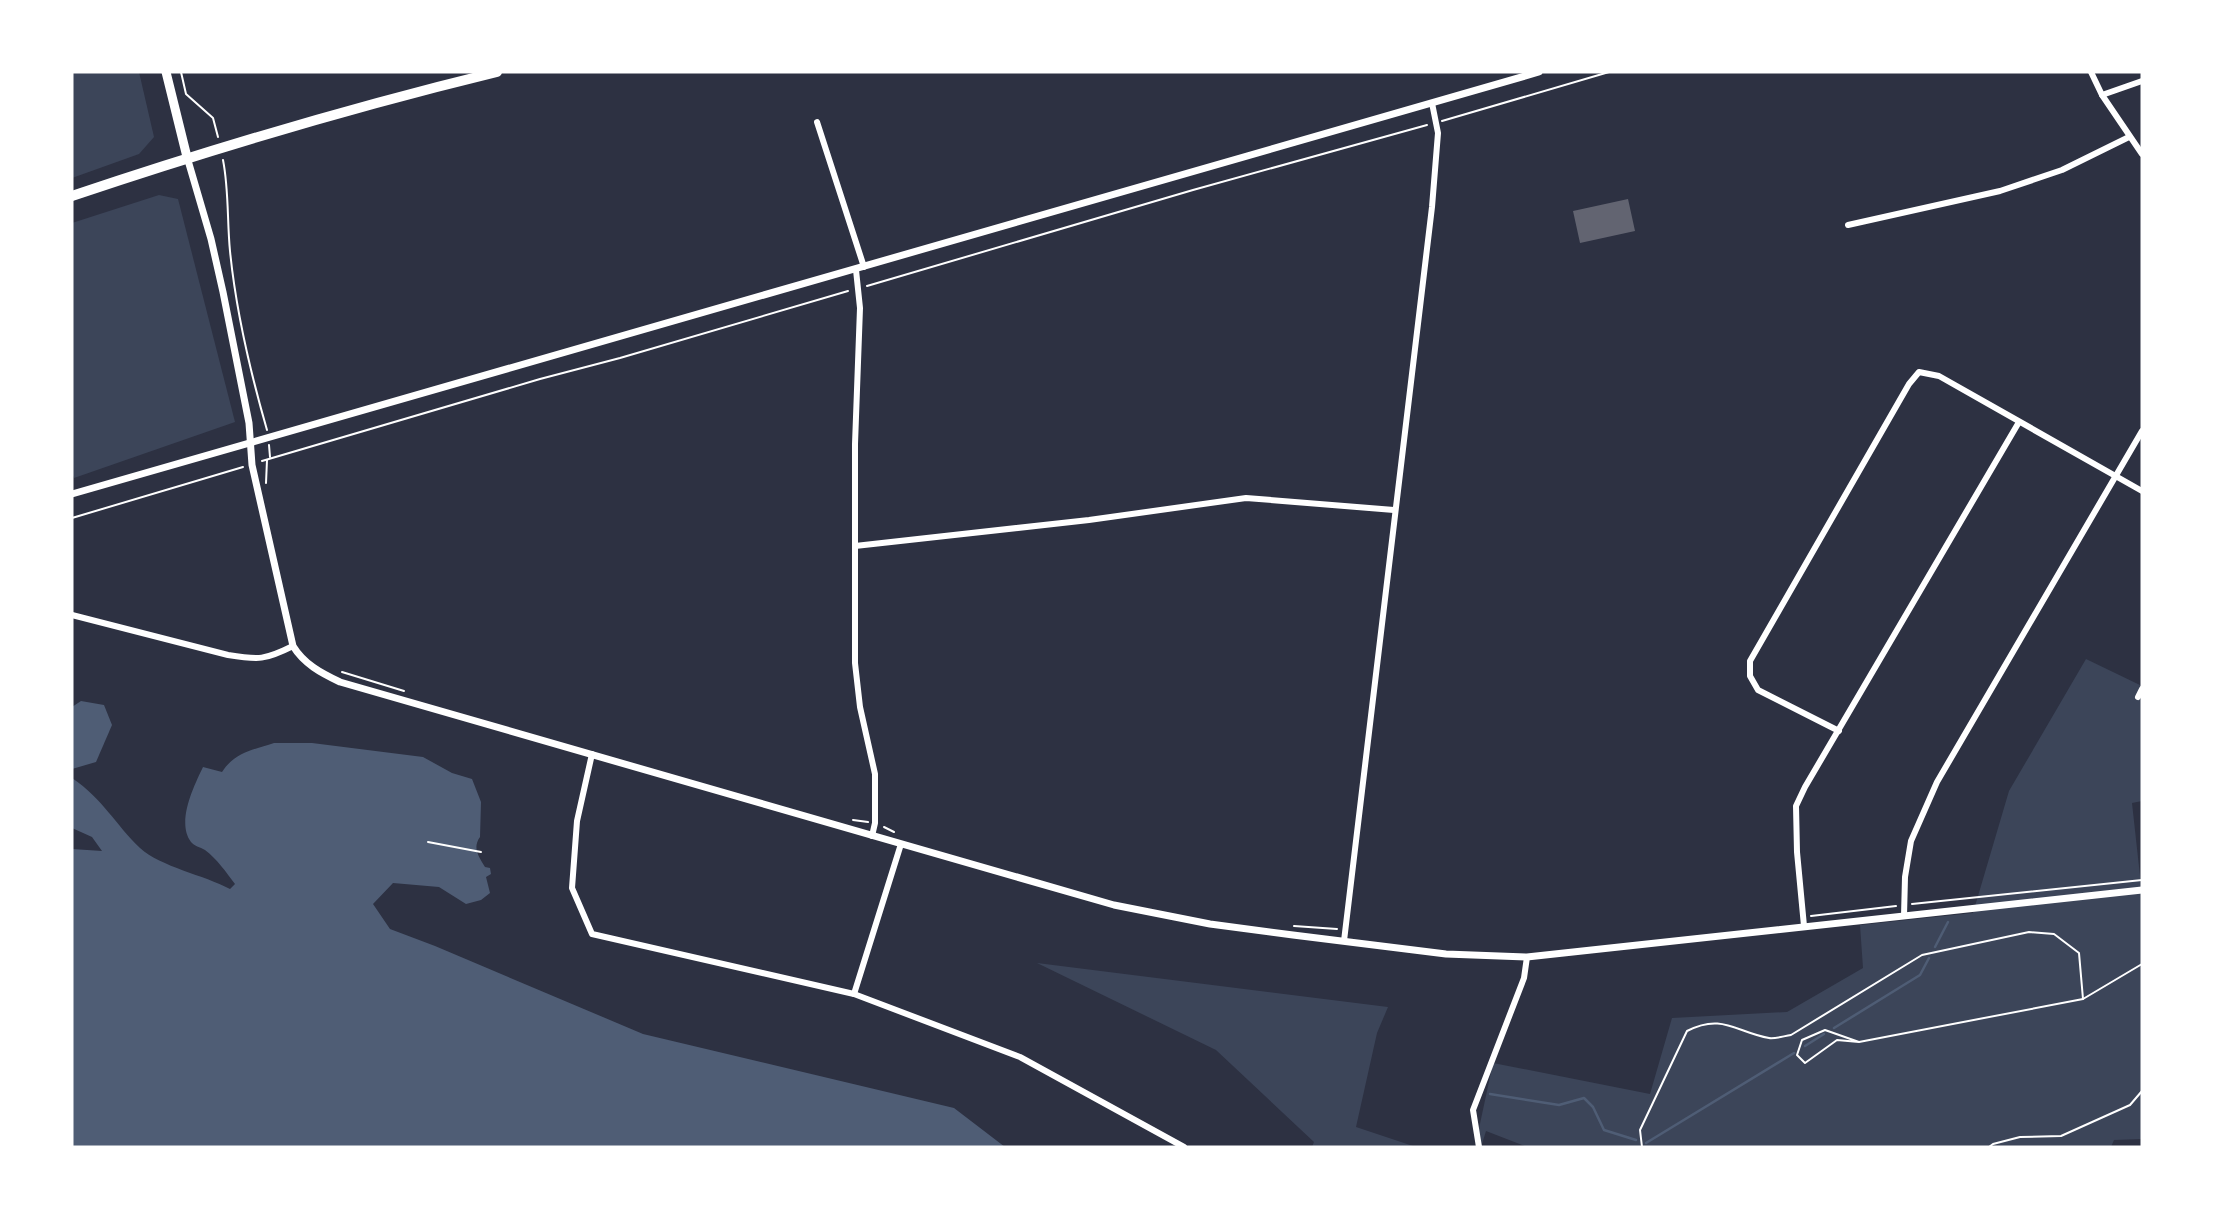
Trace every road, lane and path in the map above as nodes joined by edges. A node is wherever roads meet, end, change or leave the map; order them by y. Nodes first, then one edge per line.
1 (166, 72) edge
2 (181, 72) edge
3 (497, 72) edge
4 (1539, 72) edge
5 (1609, 72) edge
6 (2091, 72) edge
7 (2142, 81) edge
8 (2102, 95) junction
9 (1432, 103) junction
10 (817, 122) dead end
11 (1436, 122) junction
12 (2129, 137) junction
13 (220, 147) junction
14 (2142, 154) edge
15 (187, 157) junction
16 (72, 195) edge
17 (1848, 225) dead end
18 (860, 268) junction
19 (859, 288) junction
20 (2019, 422) junction
21 (2142, 432) edge
22 (269, 437) junction
23 (252, 442) junction
24 (268, 459) junction
25 (252, 465) junction
26 (2115, 476) junction
27 (265, 491) dead end
28 (2142, 491) edge
29 (72, 494) edge
30 (1394, 510) junction
31 (72, 518) edge
32 (855, 546) junction
33 (72, 615) edge
34 (293, 646) junction
35 (333, 670) dead end
36 (2142, 689) edge
37 (411, 693) dead end
38 (2138, 697) dead end
39 (1839, 731) junction
40 (592, 754) junction
41 (852, 820) dead end
42 (875, 823) junction
43 (895, 833) dead end
44 (872, 836) junction
45 (428, 842) dead end
46 (901, 844) junction
47 (481, 852) dead end
48 (2142, 880) edge
49 (2142, 890) edge
50 (1904, 904) junction
51 (1904, 916) junction
52 (1803, 922) junction
53 (1290, 925) dead end
54 (1344, 929) junction
55 (1344, 941) junction
56 (1527, 957) junction
57 (2142, 964) edge
58 (854, 994) junction
59 (2084, 999) junction
60 (1859, 1042) junction
61 (2142, 1091) edge
62 (1184, 1147) edge
63 (1479, 1147) edge
64 (1642, 1147) edge
65 (1989, 1147) edge

1 - 15 main road
2 - 13 path
3 - 13 highway
4 - 9 street
5 - 11 path
6 - 8 street
7 - 8 street
8 - 12 street
9 - 11 street
9 - 18 street
10 - 18 street
11 - 19 path
11 - 30 street
12 - 14 street
12 - 17 street
13 - 15 highway
13 - 22 path
15 - 16 highway
15 - 23 street
18 - 19 street
18 - 22 street
19 - 24 path
19 - 32 street
20 - 26 street
20 - 39 street
20 - 39 street
21 - 26 street
22 - 23 street
22 - 24 path
23 - 25 street
23 - 29 street
24 - 25 path
24 - 27 path
25 - 31 path
25 - 34 street
26 - 28 street
26 - 50 street
30 - 32 street
30 - 54 street
32 - 42 street
33 - 34 street
34 - 40 street
35 - 37 path
36 - 38 street
39 - 52 street
40 - 44 street
40 - 58 street
41 - 42 path
42 - 43 path
42 - 44 street
44 - 46 street
45 - 47 path
46 - 55 street
46 - 58 street
48 - 50 path
49 - 51 street
50 - 51 street
50 - 52 path
51 - 52 street
52 - 56 street
53 - 54 path
54 - 55 street
55 - 56 street
56 - 63 street
57 - 59 path
58 - 62 street
59 - 60 path
59 - 64 path
60 - 60 path
61 - 65 path

